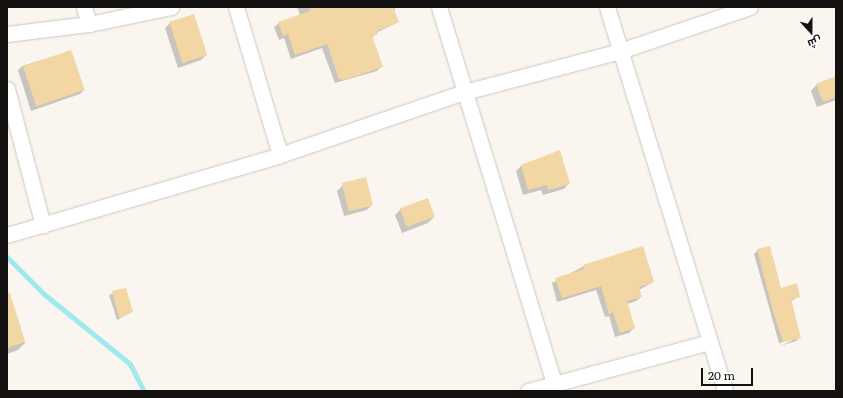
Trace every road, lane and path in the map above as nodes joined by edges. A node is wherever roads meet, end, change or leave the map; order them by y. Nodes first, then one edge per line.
1 (84, 7) edge
2 (171, 7) edge
3 (236, 7) edge
4 (439, 7) edge
5 (607, 7) edge
6 (750, 7) edge
7 (89, 24) junction
8 (7, 34) edge
9 (620, 51) junction
10 (7, 89) edge
11 (464, 92) junction
12 (280, 155) junction
13 (43, 225) junction
14 (7, 236) edge
15 (710, 342) junction
16 (554, 382) junction
17 (528, 391) edge
18 (726, 391) edge

1 - 7 street
2 - 7 street
3 - 12 street
4 - 11 street
5 - 9 street
6 - 9 street
7 - 8 street
9 - 11 street
9 - 15 street
10 - 13 street
11 - 12 street
11 - 16 street
12 - 13 street
13 - 14 street
15 - 16 street
15 - 18 street
16 - 17 street

